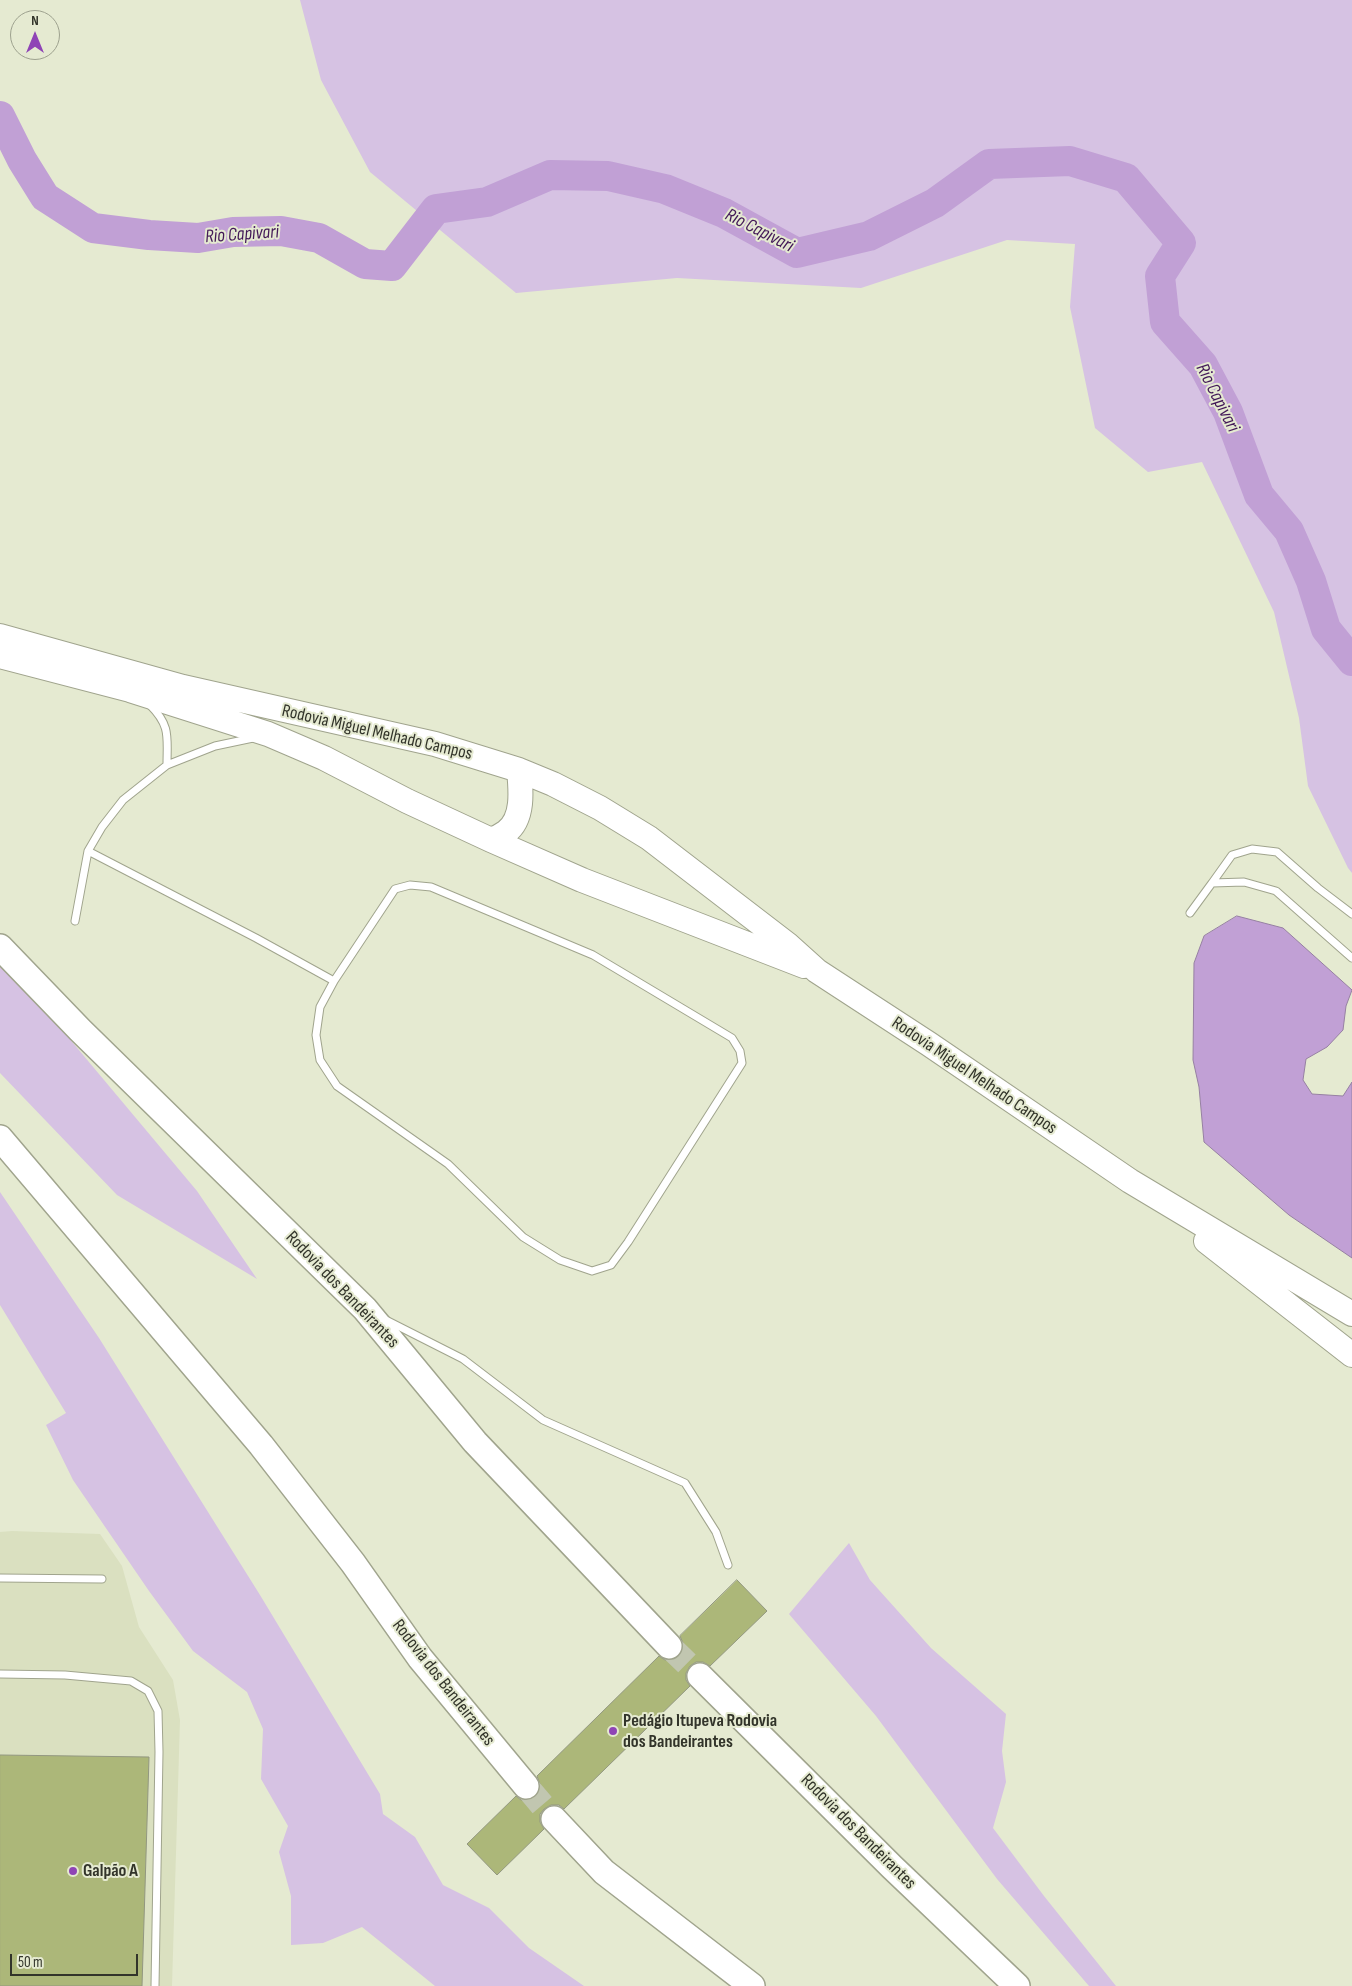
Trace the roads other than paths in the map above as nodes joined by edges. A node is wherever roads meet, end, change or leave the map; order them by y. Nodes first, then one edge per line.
1 (0, 636) edge
2 (0, 656) edge
3 (130, 690) junction
4 (268, 734) junction
5 (166, 764) junction
6 (519, 770) junction
7 (491, 840) junction
8 (88, 851) junction
9 (1212, 883) junction
10 (1190, 913) dead end
11 (1352, 914) edge
12 (75, 921) dead end
13 (0, 947) edge
14 (1352, 958) edge
15 (817, 971) junction
16 (334, 981) junction
17 (0, 1138) edge
18 (1130, 1181) junction
19 (365, 1309) junction
20 (1352, 1314) edge
21 (1352, 1355) edge
22 (728, 1564) dead end
23 (0, 1578) edge
24 (102, 1579) dead end
25 (670, 1646) tunnel mouth
26 (0, 1674) edge
27 (700, 1676) tunnel mouth
28 (526, 1786) tunnel mouth
29 (554, 1819) tunnel mouth
30 (155, 1986) edge
31 (752, 1986) edge
32 (1017, 1986) edge

1 - 6 highway, Rodovia Miguel Melhado Campos
2 - 3 highway, Rodovia Miguel Melhado Campos
3 - 4 highway, Rodovia Miguel Melhado Campos
3 - 5 lane
4 - 5 lane
4 - 7 highway, Rodovia Miguel Melhado Campos
5 - 8 lane
6 - 7 highway
6 - 15 highway, Rodovia Miguel Melhado Campos
7 - 15 highway, Rodovia Miguel Melhado Campos
8 - 12 lane
8 - 16 lane
9 - 10 lane
9 - 11 lane
9 - 14 lane
13 - 19 highway, Rodovia dos Bandeirantes
15 - 18 highway, Rodovia Miguel Melhado Campos
16 - 16 lane
17 - 28 highway, Rodovia dos Bandeirantes
18 - 20 highway, Rodovia Miguel Melhado Campos
18 - 21 highway, Rodovia Miguel Melhado Campos
19 - 22 lane
19 - 25 highway, Rodovia dos Bandeirantes
23 - 24 lane
26 - 30 lane
27 - 32 highway, Rodovia dos Bandeirantes
29 - 31 highway

